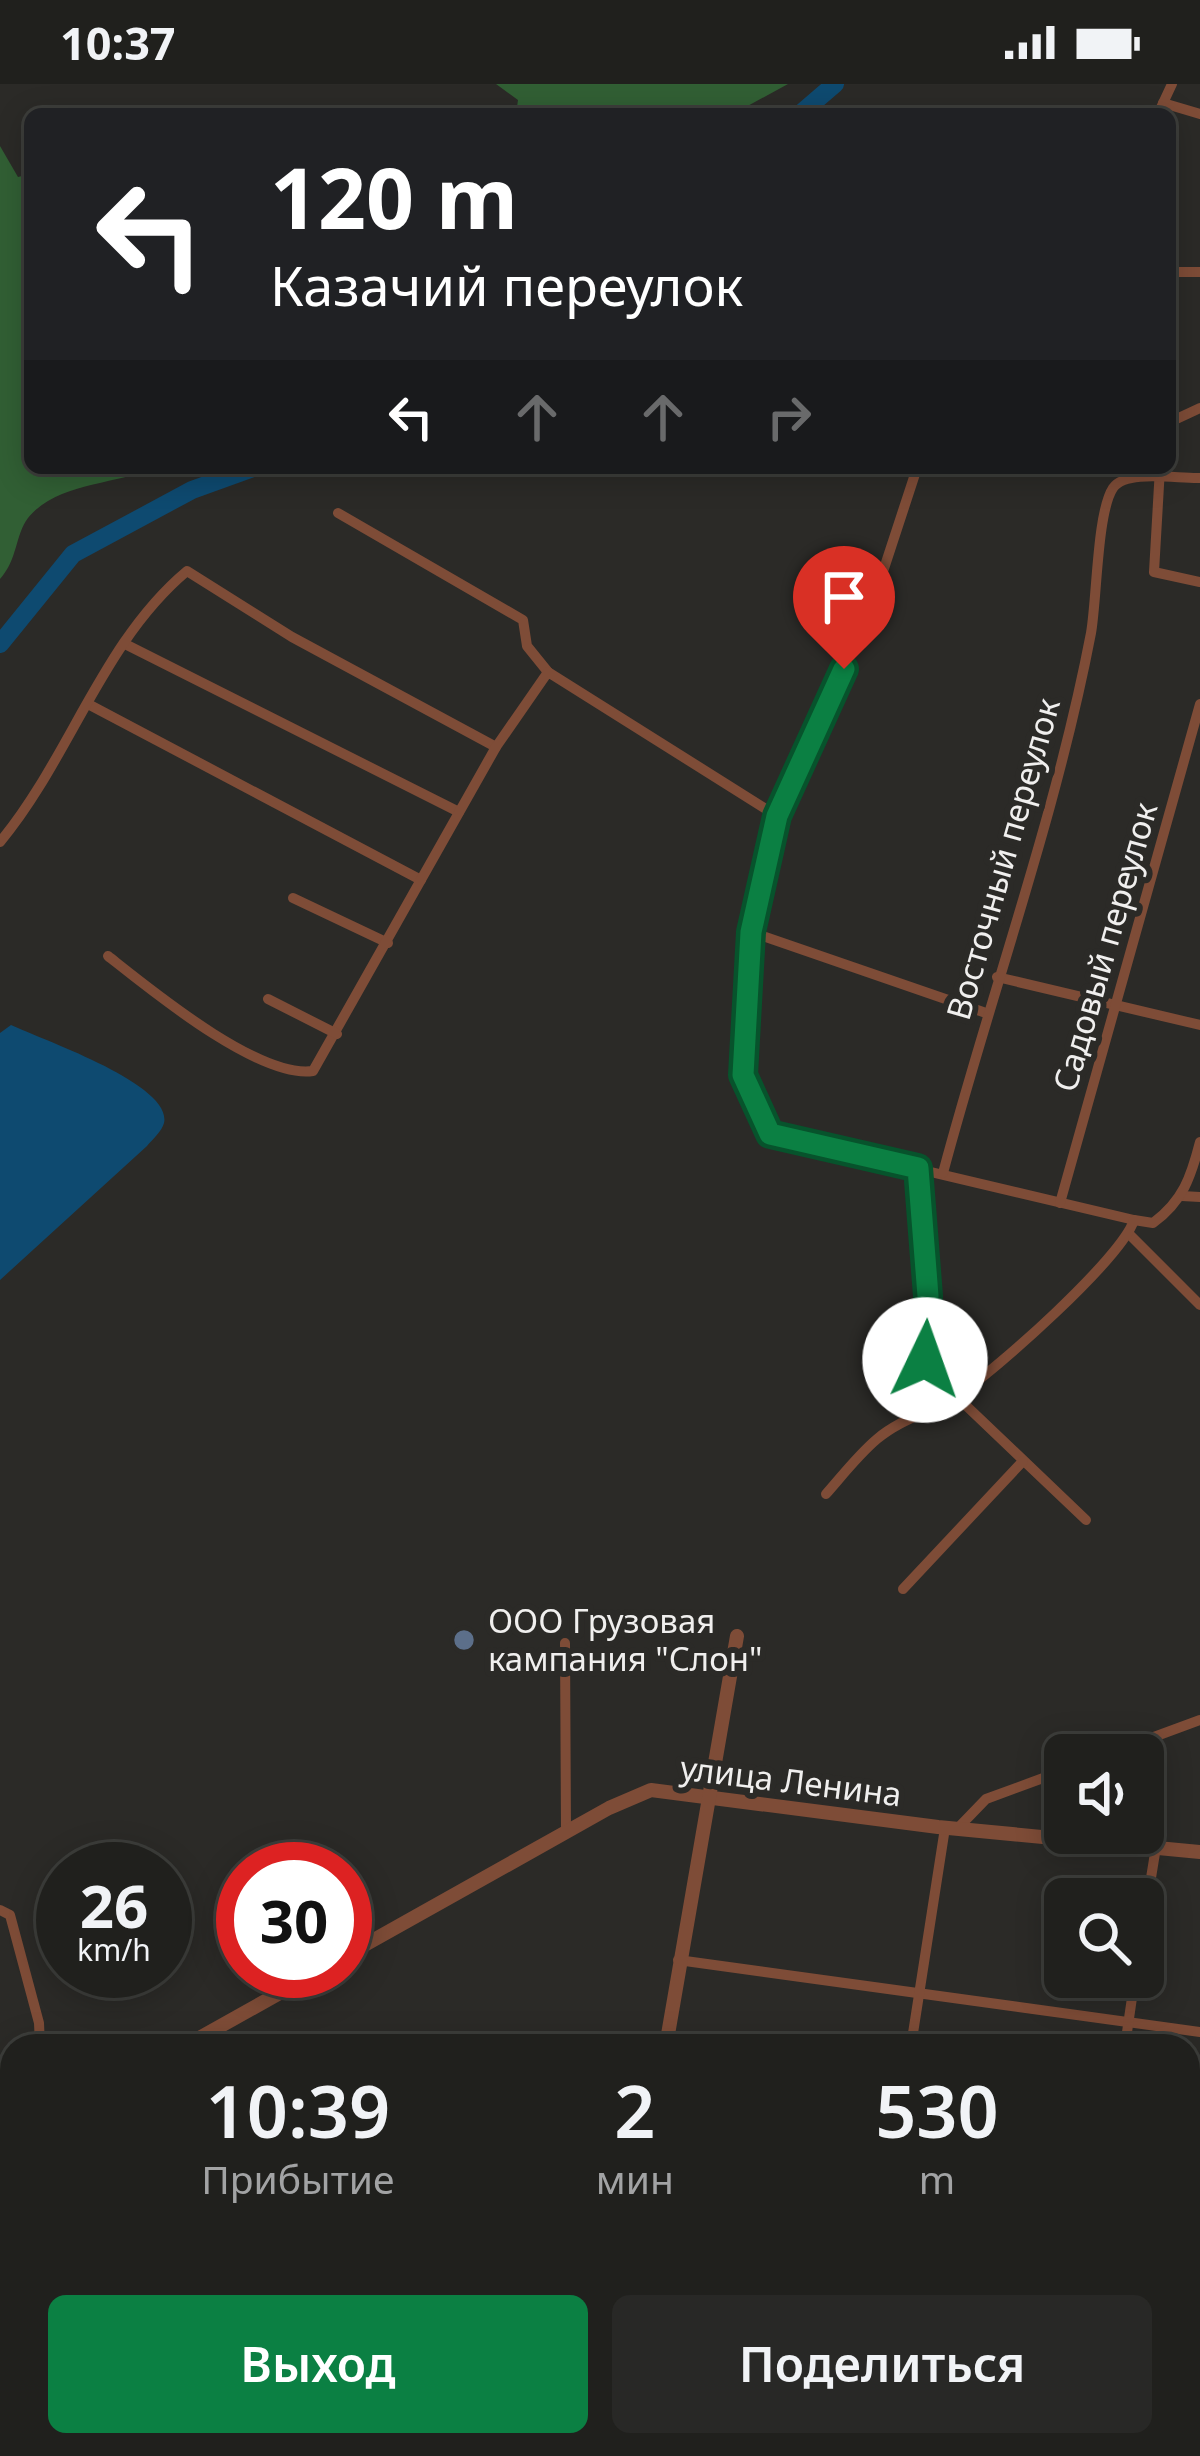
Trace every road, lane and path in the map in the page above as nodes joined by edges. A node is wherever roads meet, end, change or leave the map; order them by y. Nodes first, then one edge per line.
1 (1172, 84) edge
2 (1160, 108) edge
3 (915, 474) edge
4 (1160, 474) edge
5 (1200, 478) edge
6 (338, 513) dead end
7 (1200, 582) edge
8 (125, 644) junction
9 (548, 672) junction
10 (88, 704) junction
11 (1200, 704) edge
12 (496, 747) junction
13 (459, 812) junction
14 (777, 816) junction
15 (0, 842) edge
16 (421, 880) junction
17 (293, 898) dead end
18 (751, 932) junction
19 (388, 943) junction
20 (108, 956) dead end
21 (997, 977) junction
22 (268, 999) dead end
23 (1118, 1005) junction
24 (986, 1012) junction
25 (1200, 1025) edge
26 (337, 1034) junction
27 (1200, 1142) edge
28 (918, 1168) junction
29 (944, 1173) junction
30 (1182, 1196) junction
31 (1200, 1197) edge
32 (1060, 1203) junction
33 (1135, 1220) junction
34 (1130, 1235) junction
35 (1200, 1305) edge
36 (956, 1396) junction
37 (916, 1412) junction
38 (1023, 1461) junction
39 (826, 1494) dead end
40 (1086, 1520) dead end
41 (903, 1589) dead end
42 (737, 1636) dead end
43 (565, 1643) dead end
44 (1200, 1720) edge
45 (1162, 1734) edge
46 (1044, 1777) edge
47 (708, 1797) junction
48 (951, 1828) junction
49 (566, 1832) junction
50 (1044, 1837) edge
51 (1164, 1848) edge
52 (1200, 1852) edge
53 (0, 1910) edge
54 (372, 1941) edge
55 (678, 1960) junction
56 (920, 1994) junction
57 (271, 1998) edge
58 (1131, 1998) edge
59 (1127, 2022) junction
60 (1200, 2032) edge
61 (39, 2034) edge
62 (206, 2034) edge
63 (667, 2034) edge
64 (913, 2034) edge
65 (1126, 2034) edge

1 - 2 street
3 - 14 street
4 - 5 street
4 - 7 street
4 - 21 street, Восточный переулок
6 - 9 street
8 - 10 street
8 - 12 street
8 - 13 street
9 - 12 street
9 - 14 street
10 - 15 street
10 - 16 street
11 - 23 street, Садовый переулок
12 - 13 street
13 - 16 street
14 - 18 street
16 - 19 street
17 - 19 street
18 - 24 street
18 - 28 street
19 - 26 street
20 - 26 street
21 - 23 street
21 - 24 street, Восточный переулок
22 - 26 street
23 - 25 street
23 - 32 street, Садовый переулок
24 - 29 street, Восточный переулок
27 - 30 street
28 - 29 street
28 - 37 street
29 - 32 street
30 - 31 street
30 - 33 street
32 - 33 street
33 - 34 street
34 - 35 street
34 - 36 street
36 - 37 street
36 - 38 street
37 - 39 street
38 - 40 street
38 - 41 street
42 - 47 street
43 - 49 street
44 - 45 street
46 - 48 street
47 - 48 street, улица Ленина
47 - 49 street, улица Ленина
47 - 55 street
48 - 50 street, улица Ленина
48 - 56 street
49 - 54 street, улица Ленина
51 - 52 street, улица Ленина
53 - 61 street
55 - 56 street
55 - 63 street
56 - 59 street
56 - 64 street
57 - 62 street
58 - 59 street
59 - 60 street
59 - 65 street

